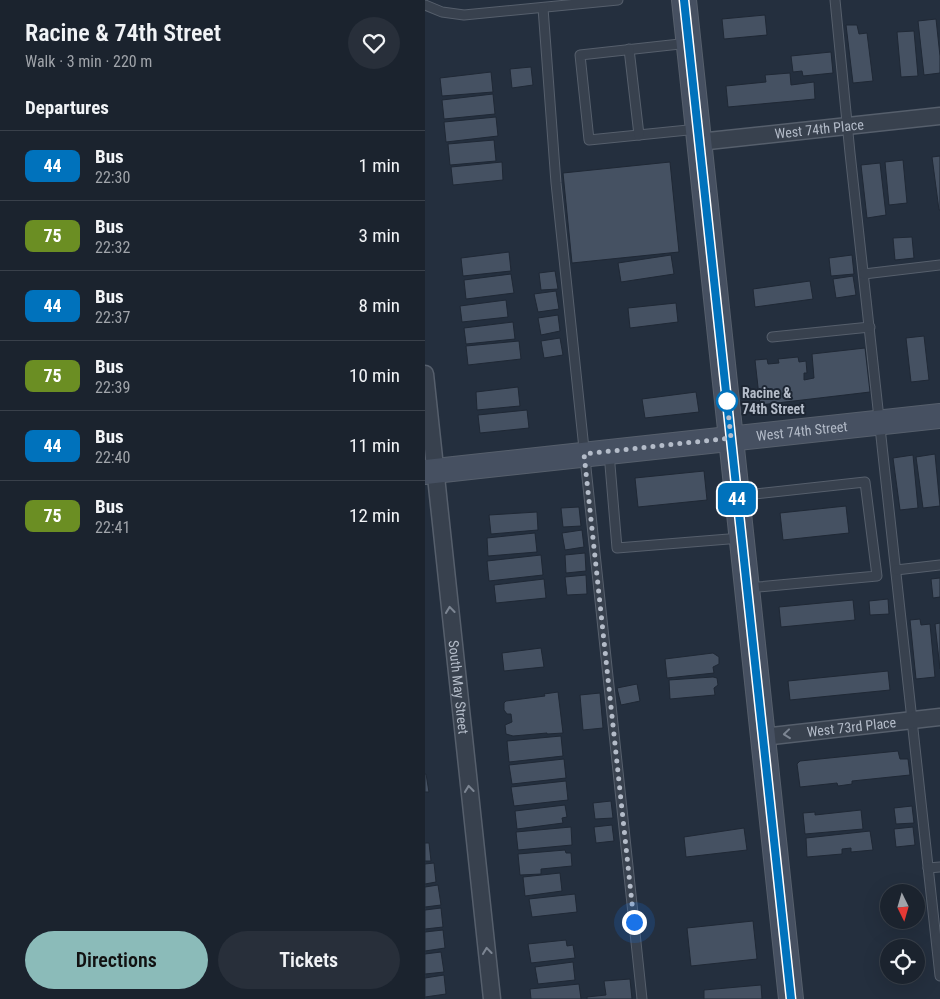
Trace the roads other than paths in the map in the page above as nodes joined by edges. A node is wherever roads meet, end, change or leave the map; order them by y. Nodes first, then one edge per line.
1 (618, 0) edge
2 (684, 0) edge
3 (835, 0) edge
4 (425, 5) edge
5 (543, 8) junction
6 (689, 43) junction
7 (629, 49) junction
8 (940, 116) edge
9 (847, 126) junction
10 (639, 135) junction
11 (699, 136) junction
12 (940, 265) edge
13 (864, 274) junction
14 (870, 328) junction
15 (772, 337) dead end
16 (425, 374) edge
17 (940, 416) edge
18 (881, 422) junction
19 (731, 438) junction
20 (609, 452) junction
21 (584, 454) junction
22 (430, 471) edge
23 (737, 496) junction
24 (741, 538) junction
25 (940, 565) edge
26 (896, 570) junction
27 (747, 588) junction
28 (940, 717) edge
29 (913, 720) junction
30 (763, 736) junction
31 (940, 867) edge
32 (928, 868) junction
33 (940, 976) edge
34 (492, 999) edge
35 (642, 999) edge
36 (791, 999) edge

1 - 5 lane
2 - 6 street
3 - 9 lane
4 - 5 lane
5 - 21 lane
6 - 7 lane
6 - 11 street
7 - 10 lane
7 - 10 lane
8 - 9 street, West 74th Place
9 - 11 street, West 74th Place
9 - 13 lane
10 - 11 lane
11 - 19 street
12 - 13 lane
13 - 14 lane
14 - 15 lane
14 - 18 lane
16 - 22 street, South May Street
17 - 18 street, West 74th Street
18 - 19 street, West 74th Street
18 - 26 lane
19 - 20 street, West 74th Street
19 - 23 street
20 - 21 street, West 74th Street
20 - 24 lane
21 - 22 street, West 74th Street
21 - 35 lane
34 -> 22 street, South May Street
23 - 24 street
23 - 27 lane
24 - 27 street
25 - 26 lane
26 - 29 lane
27 - 30 street
28 - 29 street, West 73rd Place
29 -> 30 street, West 73rd Place
29 - 32 lane
30 - 36 street
31 - 32 lane
32 - 33 lane

